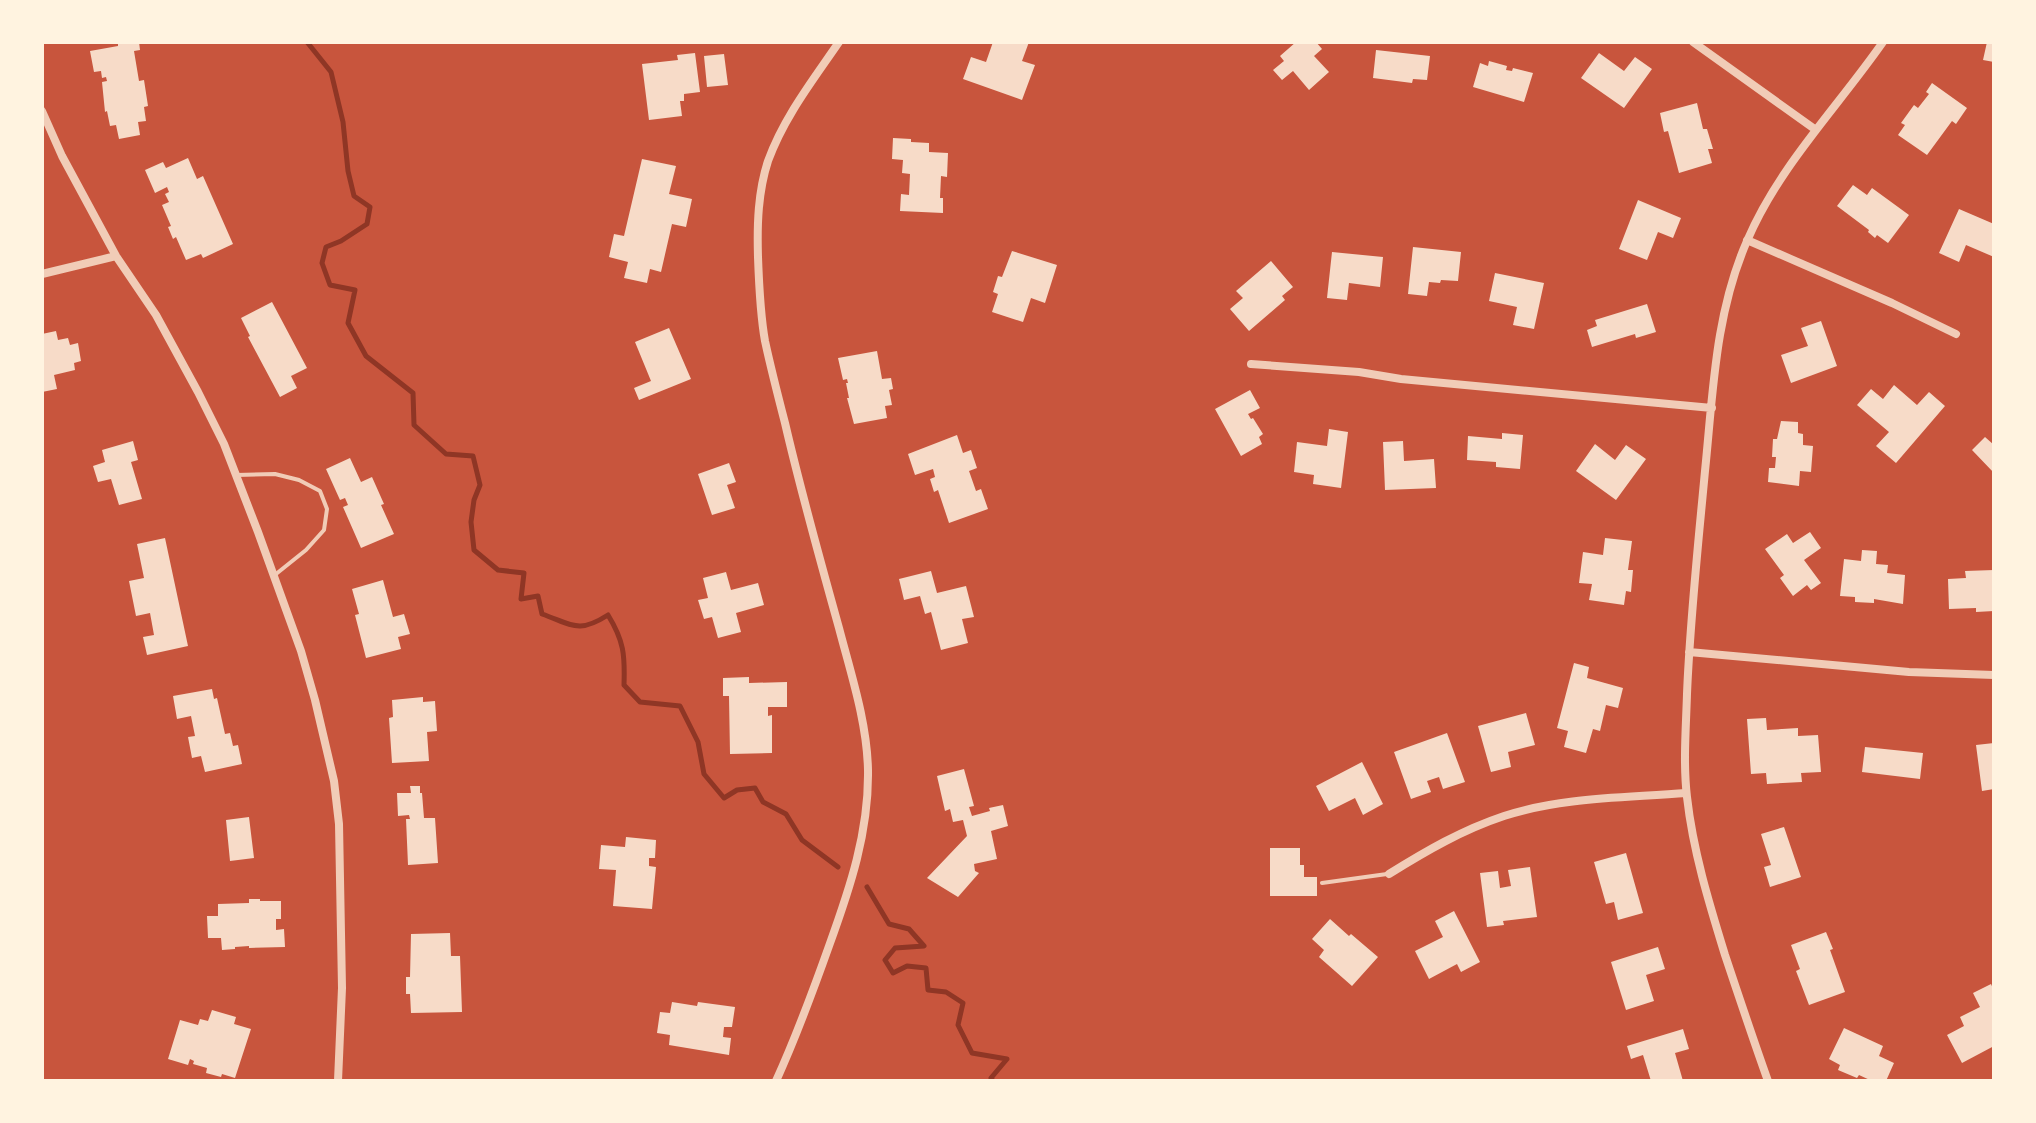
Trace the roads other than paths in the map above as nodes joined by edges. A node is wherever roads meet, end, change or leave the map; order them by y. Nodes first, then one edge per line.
1 (839, 42) edge
2 (1693, 42) edge
3 (1883, 42) edge
4 (42, 111) edge
5 (1816, 130) junction
6 (1747, 240) junction
7 (116, 256) junction
8 (42, 274) edge
9 (1956, 334) dead end
10 (1251, 364) dead end
11 (1712, 408) junction
12 (236, 475) junction
13 (274, 576) junction
14 (1689, 652) junction
15 (1994, 675) edge
16 (1686, 793) junction
17 (1389, 874) joint
18 (1322, 883) dead end
19 (338, 1081) edge
20 (776, 1081) edge
21 (1768, 1081) edge

1 - 20 street
2 - 5 street
3 - 5 street
4 - 7 street
5 - 6 street
6 - 9 street
6 - 11 street
7 - 8 street
7 - 12 street
10 - 11 street
11 - 14 street
12 - 13 street
12 - 13 lane
13 - 19 street
14 - 15 street
14 - 16 street
16 - 17 street
16 - 21 street
17 - 18 lane

